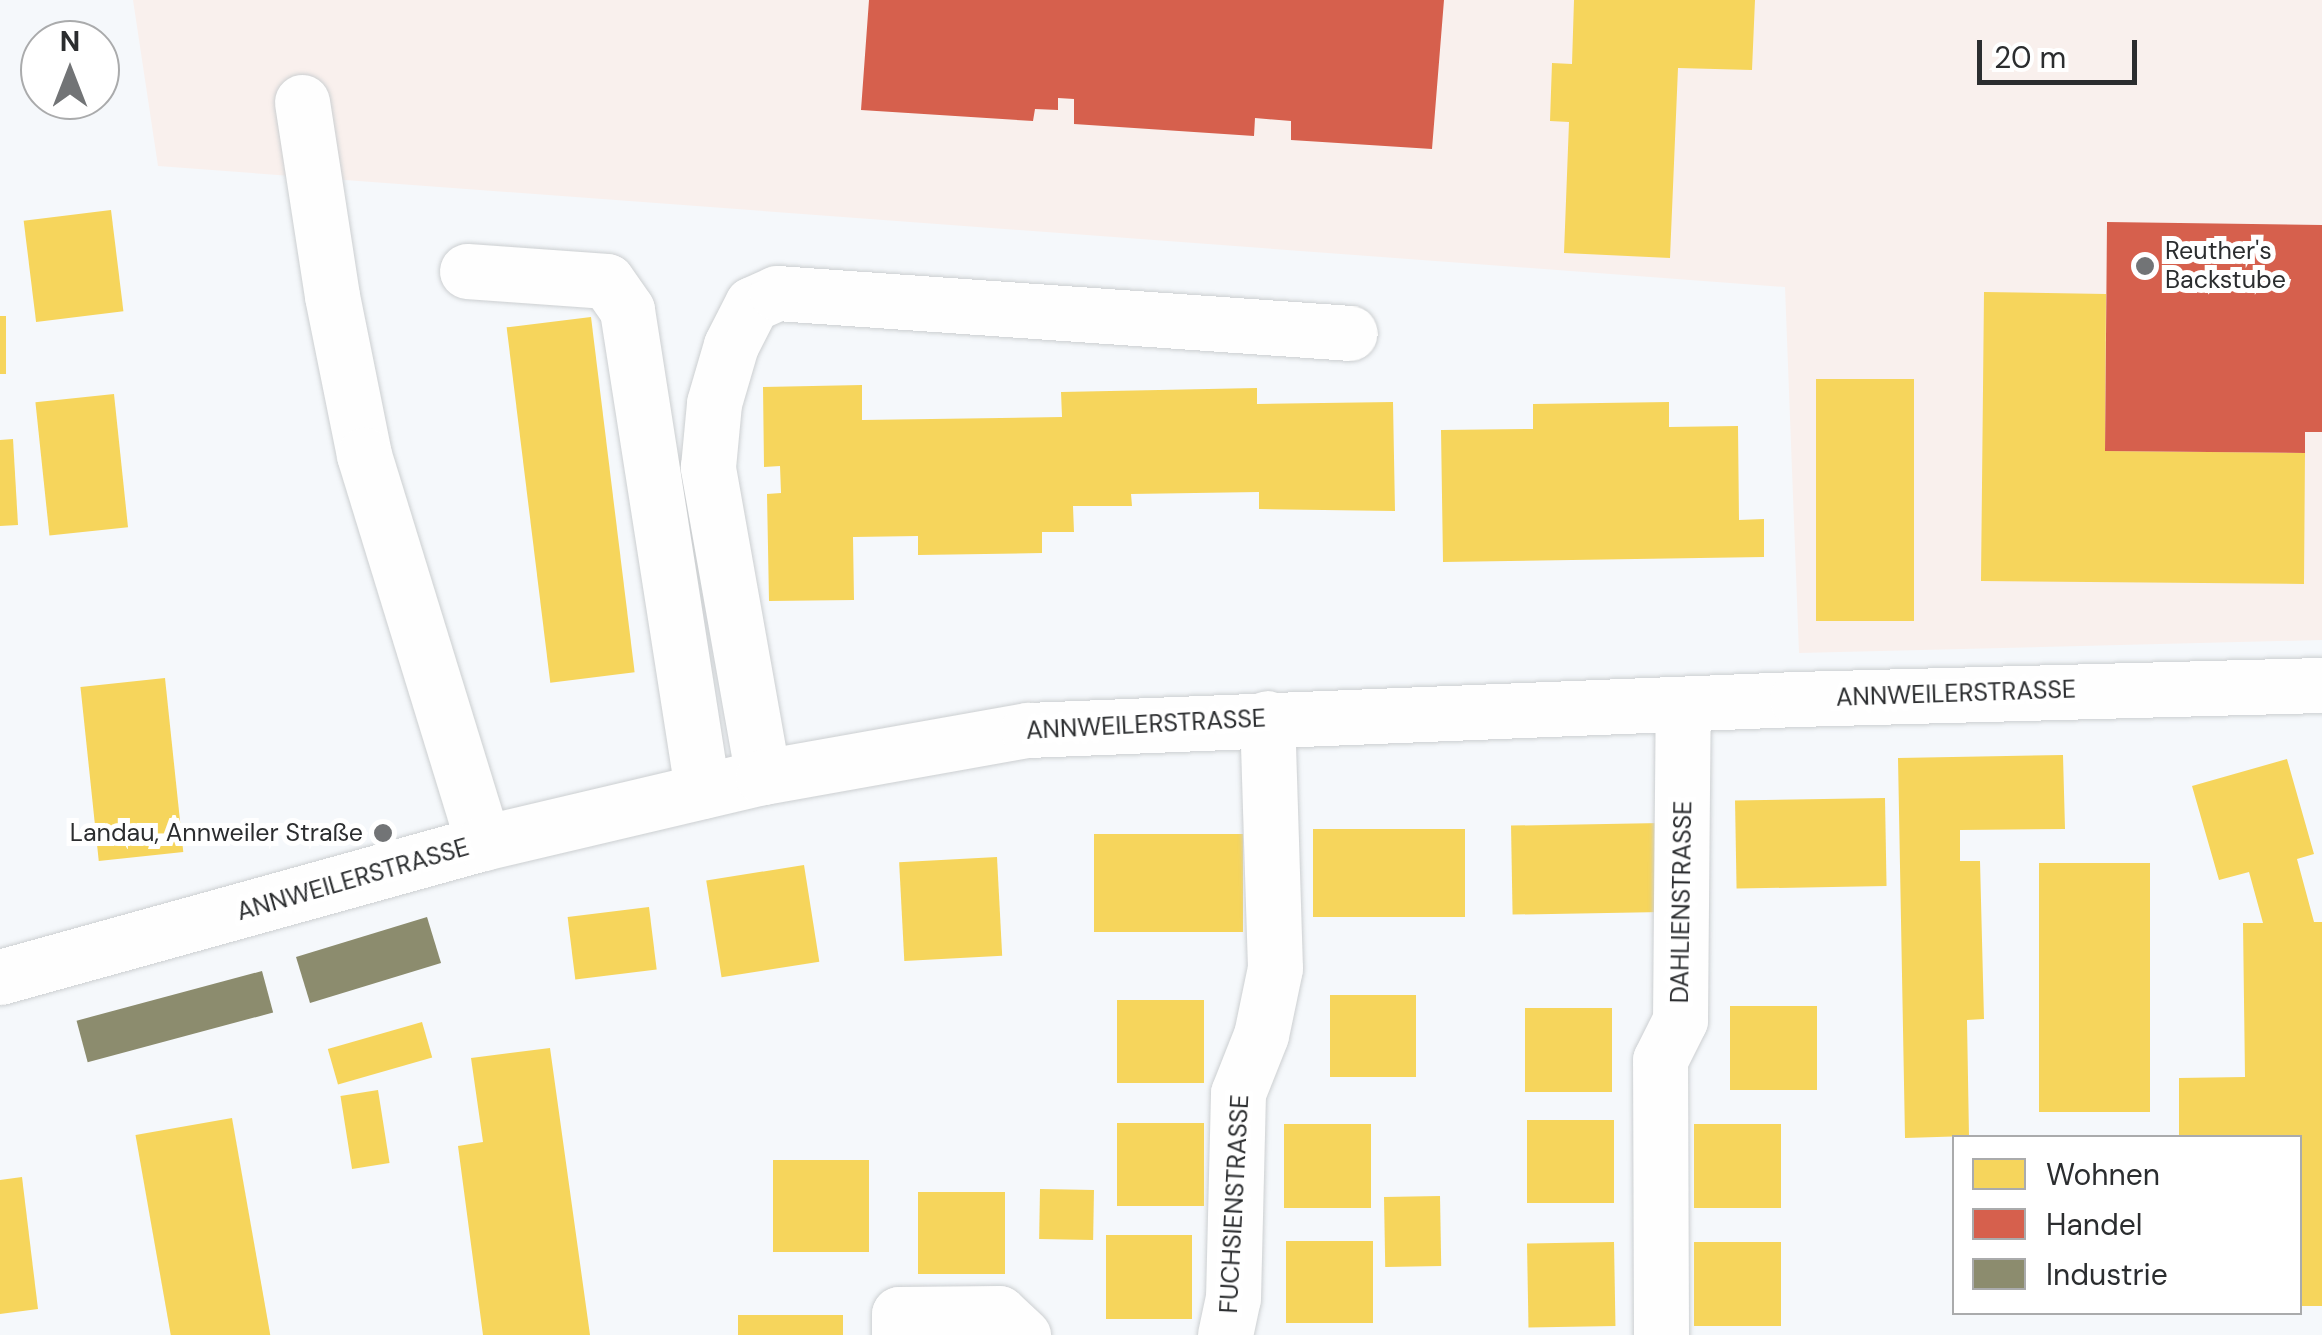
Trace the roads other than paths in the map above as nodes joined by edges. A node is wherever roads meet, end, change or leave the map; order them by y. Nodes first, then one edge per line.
1 (302, 102) dead end
2 (467, 271) dead end
3 (1350, 333) dead end
4 (2322, 685) edge
5 (1683, 704) junction
6 (1267, 718) junction
7 (763, 777) junction
8 (702, 792) junction
9 (484, 843) junction
10 (0, 977) edge
11 (899, 1335) edge
12 (1023, 1335) edge
13 (1225, 1335) edge
14 (1661, 1335) edge

1 - 9 street
2 - 8 street
3 - 7 street
4 - 5 street, ANNWEILERSTRASSE
5 - 6 street, ANNWEILERSTRASSE
5 - 14 street, DAHLIENSTRASSE
6 - 7 street, ANNWEILERSTRASSE
6 - 13 street, FUCHSIENSTRASSE
7 - 8 street, ANNWEILERSTRASSE
8 - 9 street, ANNWEILERSTRASSE
9 - 10 street, ANNWEILERSTRASSE
11 - 12 street

